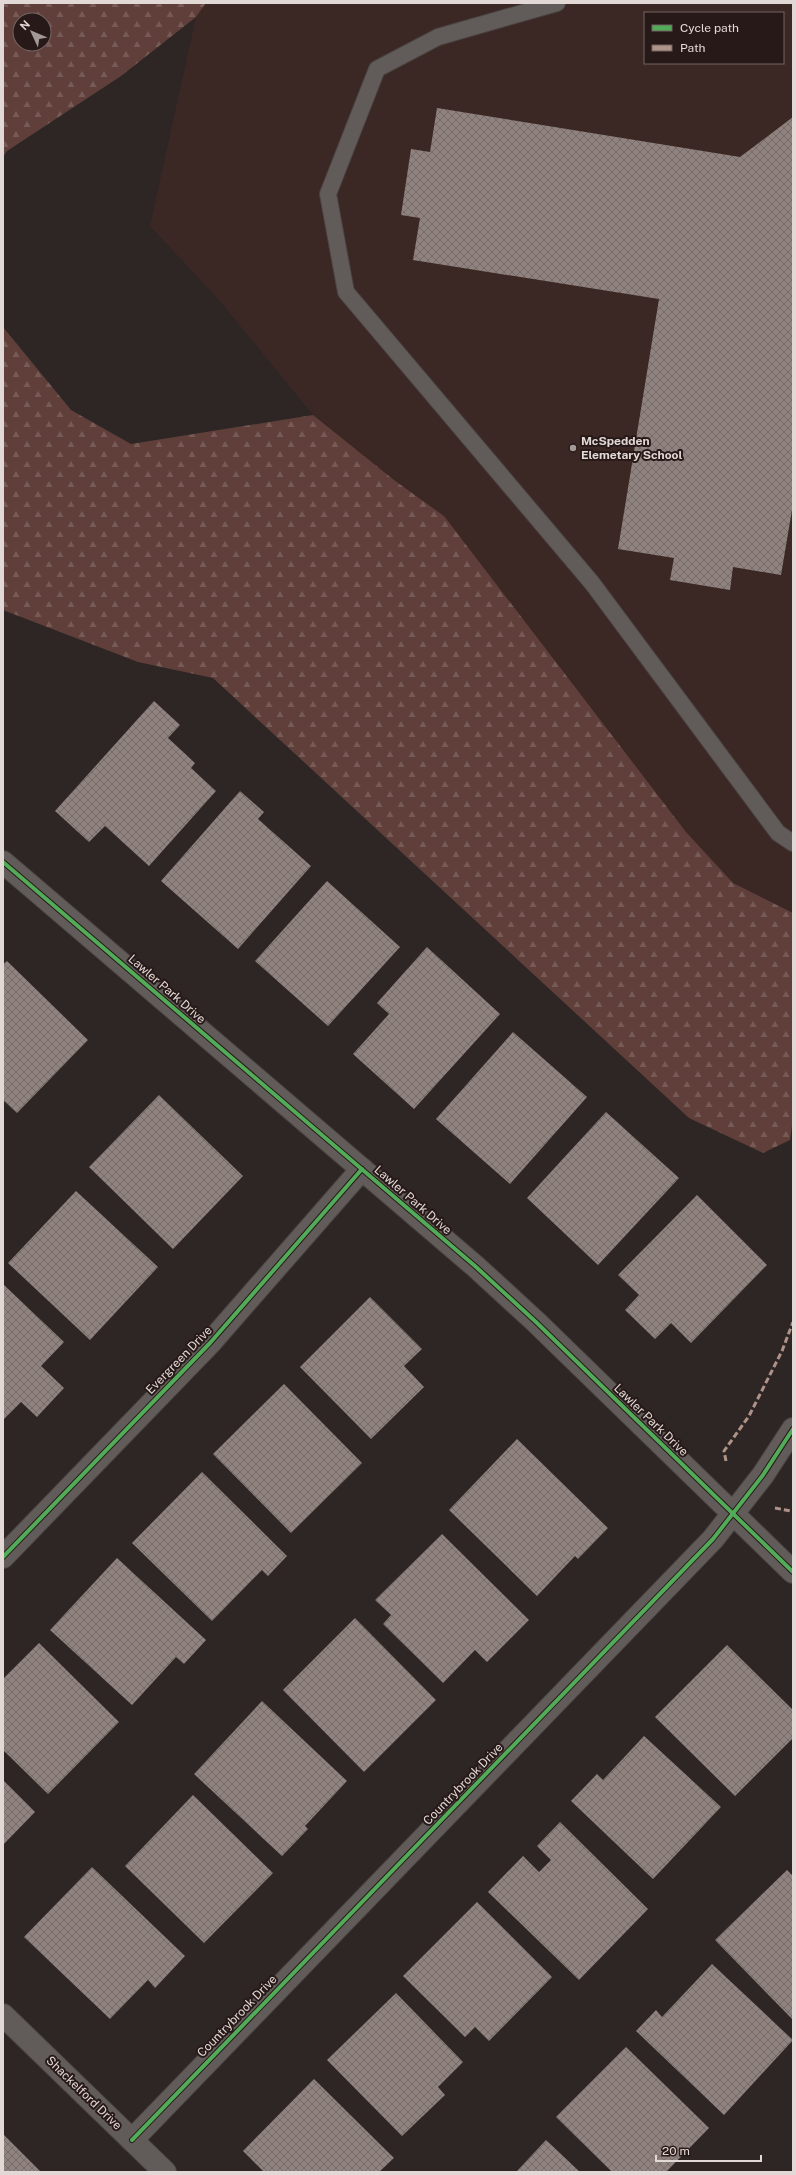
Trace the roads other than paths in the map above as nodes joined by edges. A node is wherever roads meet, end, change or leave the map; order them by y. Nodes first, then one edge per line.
1 (557, 3) edge
2 (793, 844) edge
3 (3, 862) edge
4 (362, 1169) junction
5 (793, 1429) edge
6 (734, 1514) junction
7 (3, 1556) edge
8 (793, 1572) edge
9 (3, 2015) edge
10 (132, 2140) junction
11 (165, 2172) edge

1 - 2 lane
3 - 4 street, Lawler Park Drive
4 - 6 street, Lawler Park Drive
4 - 7 street, Evergreen Drive
5 - 6 street, Countrybrook Drive
6 - 8 street, Lawler Park Drive
6 - 10 street, Countrybrook Drive
9 - 10 street, Shackelford Drive
10 - 11 street, Shackelford Drive

